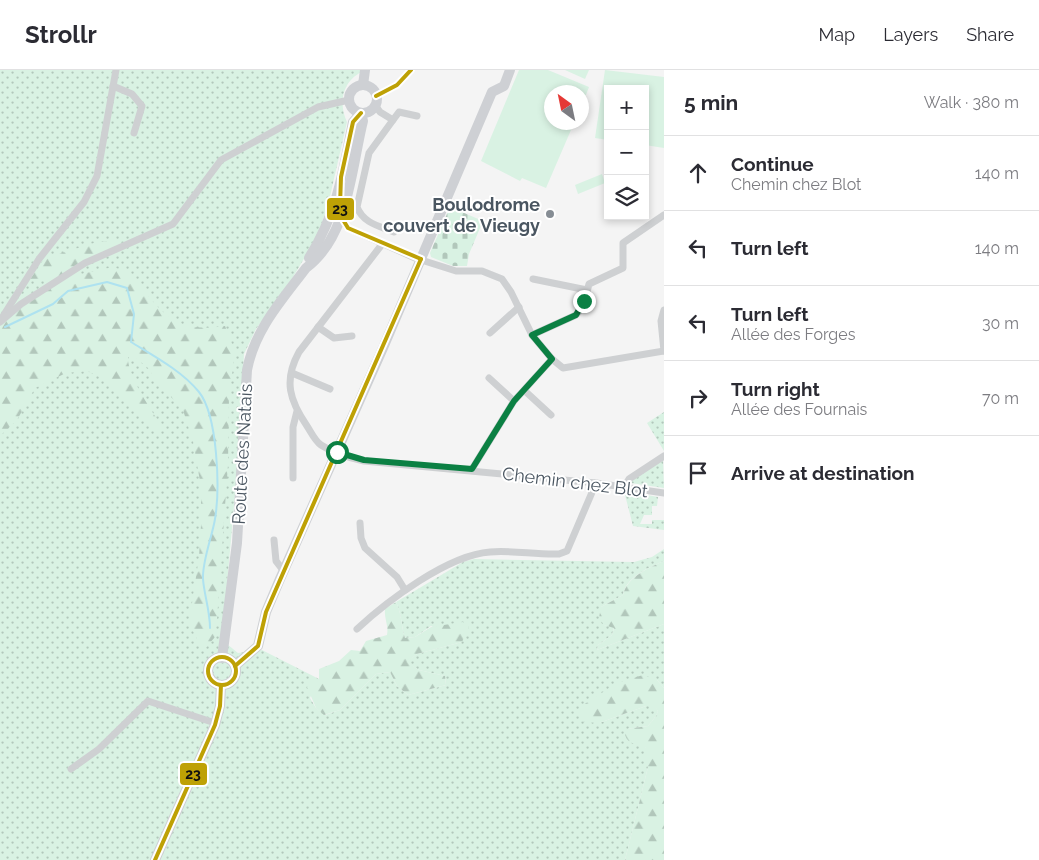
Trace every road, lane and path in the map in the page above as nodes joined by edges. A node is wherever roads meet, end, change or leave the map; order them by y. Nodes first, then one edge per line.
1 (116, 70) edge
2 (365, 70) edge
3 (412, 70) edge
4 (510, 70) edge
5 (364, 85) junction
6 (113, 86) junction
7 (349, 100) junction
8 (375, 101) junction
9 (361, 113) junction
10 (416, 116) dead end
11 (393, 120) junction
12 (134, 133) dead end
13 (338, 197) junction
14 (664, 215) edge
15 (340, 218) junction
16 (352, 230) junction
17 (394, 232) dead end
18 (382, 243) junction
19 (326, 246) junction
20 (421, 259) junction
21 (306, 268) junction
22 (533, 279) dead end
23 (587, 290) junction
24 (519, 307) junction
25 (664, 310) edge
26 (0, 322) edge
27 (318, 327) junction
28 (490, 333) dead end
29 (532, 335) junction
30 (352, 336) dead end
31 (664, 351) edge
32 (552, 359) junction
33 (292, 373) junction
34 (489, 378) dead end
35 (330, 389) dead end
36 (525, 392) junction
37 (514, 401) junction
38 (297, 411) junction
39 (551, 415) dead end
40 (337, 452) junction
41 (664, 456) edge
42 (472, 469) junction
43 (293, 478) dead end
44 (596, 483) junction
45 (624, 487) junction
46 (664, 493) edge
47 (360, 523) dead end
48 (274, 540) dead end
49 (284, 570) junction
50 (405, 590) junction
51 (357, 629) dead end
52 (222, 658) junction
53 (234, 666) junction
54 (221, 685) junction
55 (215, 723) junction
56 (71, 769) dead end
57 (155, 860) edge

1 - 6 street
2 - 5 street
3 - 8 street
4 - 20 street
5 - 7 street
5 - 8 street
6 - 12 street
6 - 26 street
7 - 9 street
7 - 26 street
8 - 9 street
8 - 11 street
9 - 13 street, Route des Natais
9 - 15 street, Route des Natais
10 - 11 street
11 - 17 street
13 - 15 street
13 - 21 street, Route des Natais
14 - 23 street
15 - 16 street
15 - 19 street, Route des Natais
16 - 18 street
16 - 19 street
18 - 20 street
18 - 27 street
19 - 21 street, Route des Natais
20 - 24 street
20 - 40 street
21 - 52 street, Route des Natais
22 - 23 street
23 - 29 street
24 - 28 street
24 - 29 street
25 - 31 street
27 - 30 street
27 - 33 street
29 - 32 street
31 - 32 street
32 - 36 street
33 - 35 street
33 - 38 street
34 - 37 street
36 - 37 street
36 - 39 street
37 - 42 street
38 - 40 street, Chemin chez Blot
38 - 43 street
40 - 42 street, Chemin chez Blot
40 - 49 street
41 - 45 street
42 - 44 street, Chemin chez Blot
44 - 45 street, Chemin chez Blot
44 - 50 street
45 - 46 street, Chemin chez Blot
47 - 50 street
48 - 49 street
49 - 53 street
50 - 51 street
52 - 53 street
52 - 54 street
53 - 54 street
54 - 55 street
55 - 56 street
55 - 57 street

